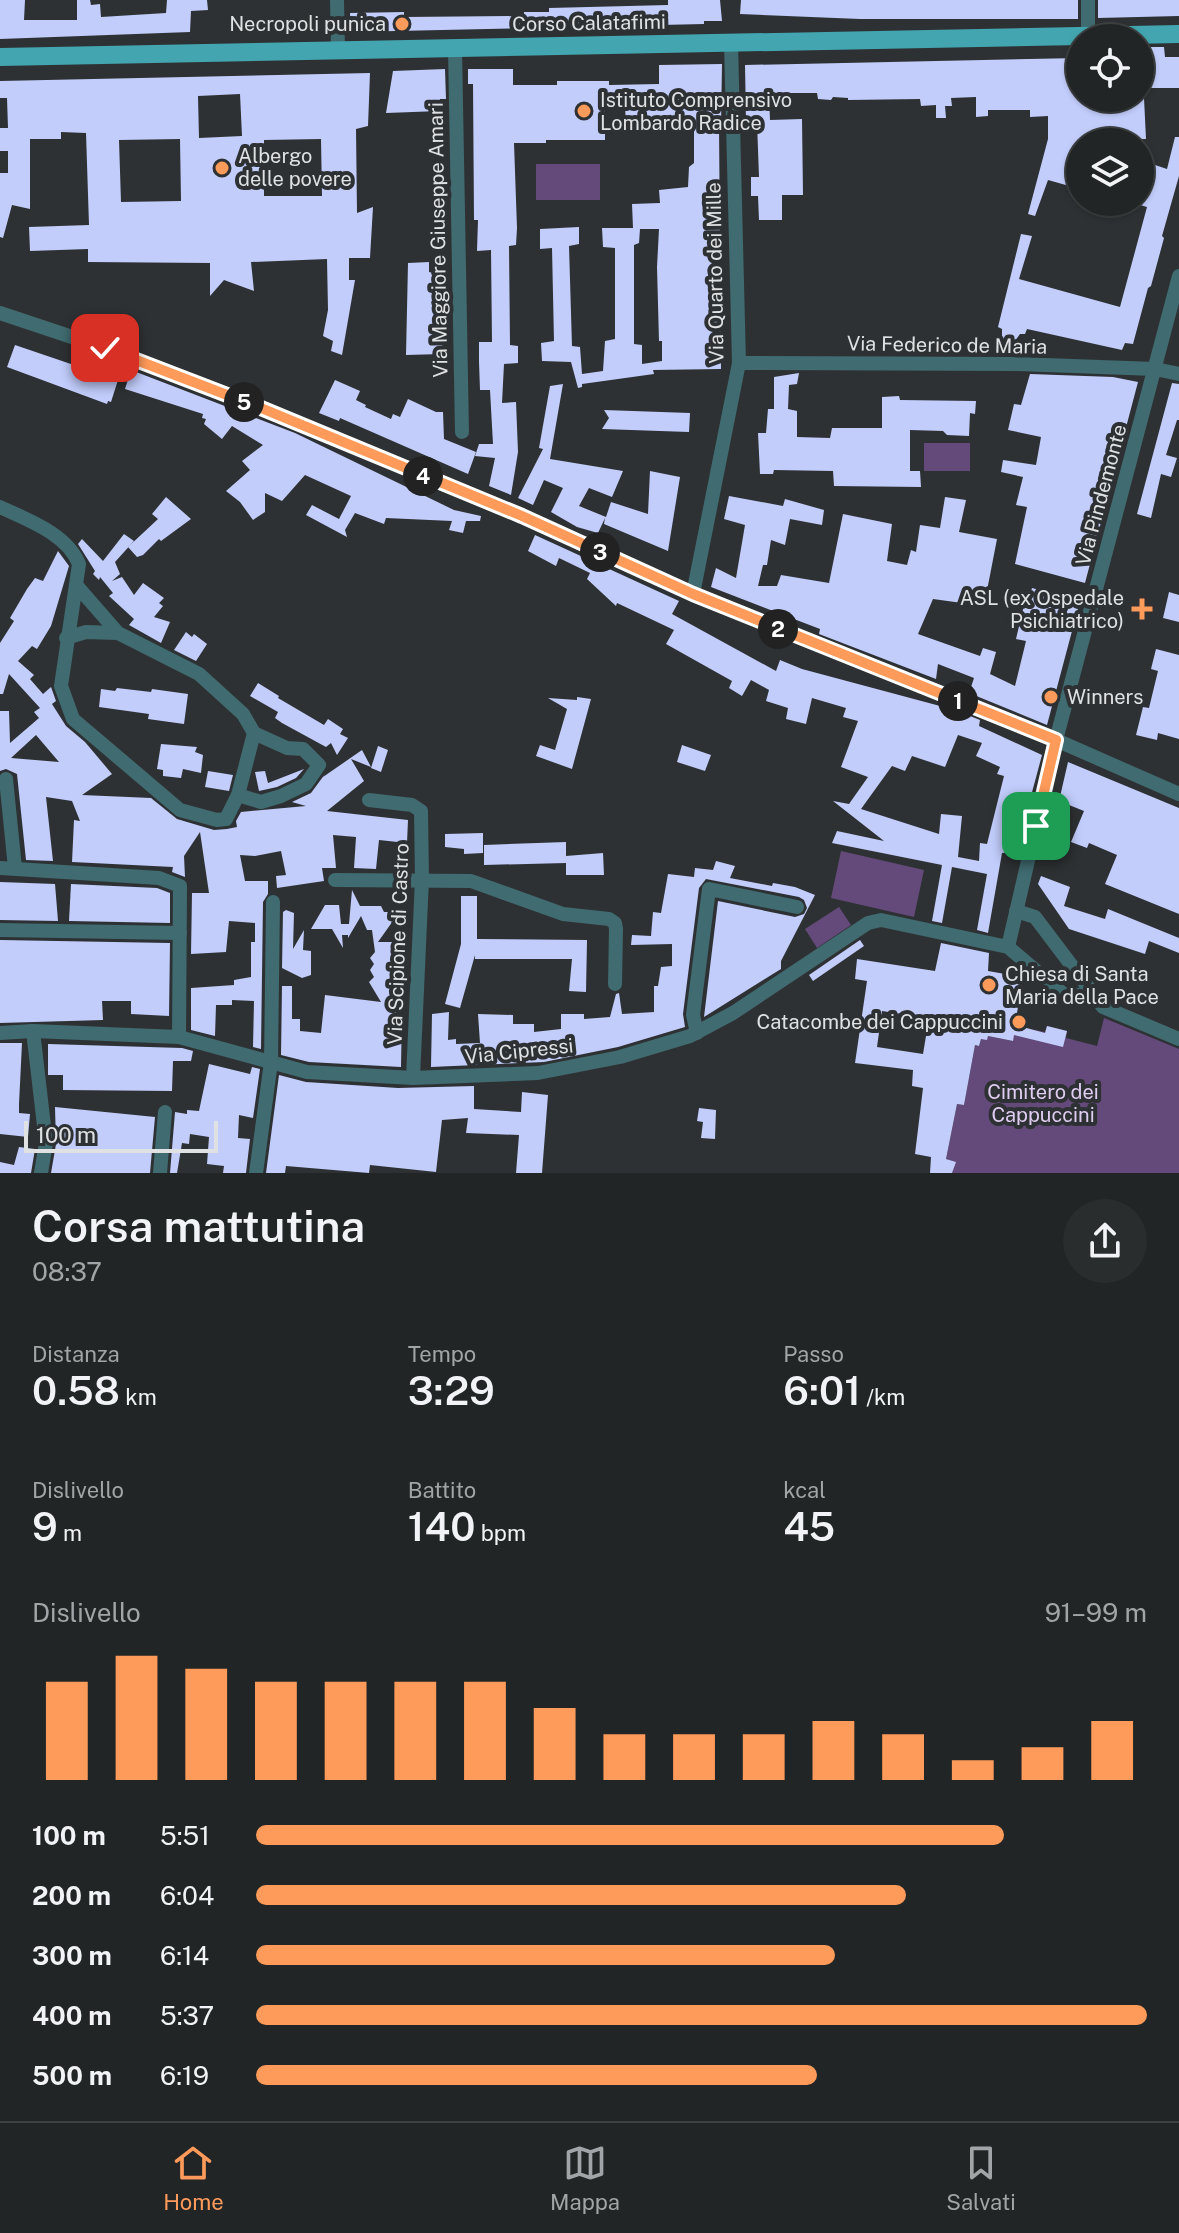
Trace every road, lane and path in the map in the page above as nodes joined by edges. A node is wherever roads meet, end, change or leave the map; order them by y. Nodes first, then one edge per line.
1 (337, 0) edge
2 (1088, 0) edge
3 (1088, 24) edge
4 (1179, 34) edge
5 (1154, 35) edge
6 (1066, 36) edge
7 (731, 43) junction
8 (455, 48) junction
9 (338, 50) junction
10 (0, 57) edge
11 (1179, 276) edge
12 (0, 313) edge
13 (739, 363) junction
14 (1155, 369) junction
15 (1179, 374) edge
16 (462, 432) dead end
17 (0, 507) edge
18 (77, 586) junction
19 (693, 594) junction
20 (118, 633) junction
21 (66, 638) junction
22 (254, 733) junction
23 (1056, 740) junction
24 (6, 779) dead end
25 (1179, 794) edge
26 (238, 795) junction
27 (369, 800) dead end
28 (7, 868) edge
29 (422, 879) junction
30 (335, 880) dead end
31 (273, 902) dead end
32 (797, 907) dead end
33 (1016, 911) junction
34 (0, 930) edge
35 (180, 933) junction
36 (1008, 947) junction
37 (615, 984) dead end
38 (1091, 993) junction
39 (33, 1031) junction
40 (0, 1033) edge
41 (697, 1033) junction
42 (179, 1037) junction
43 (1179, 1039) edge
44 (271, 1062) junction
45 (413, 1078) junction
46 (165, 1112) dead end
47 (41, 1173) edge
48 (160, 1173) edge
49 (256, 1173) edge

1 - 9 street
2 - 3 street
4 - 5 main road, Corso Calatafimi
6 - 7 main road, Corso Calatafimi
7 - 8 main road, Corso Calatafimi
7 - 13 street, Via Quarto dei Mille
8 - 9 main road, Corso Calatafimi
8 - 16 street, Via Maggiore Giuseppe Amari
9 - 10 main road, Corso Calatafimi
11 - 14 street, Via Pindemonte
12 - 19 street
13 - 14 street, Via Federico de Maria
13 - 19 street, Via Quarto dei Mille
14 - 15 street, Via Federico de Maria
14 - 23 street, Via Pindemonte
17 - 18 street
18 - 20 street
18 - 21 street
19 - 23 street
20 - 21 street
20 - 22 street
21 - 26 street
22 - 26 street
22 - 26 street
23 - 25 street
23 - 33 street, Via Pindemonte
24 - 28 street
27 - 29 street, Via Scipione di Castro
28 - 35 street
29 - 30 street
29 - 37 street
29 - 45 street, Via Scipione di Castro
31 - 44 street
32 - 41 street
33 - 36 street, Via Pindemonte
33 - 38 street
34 - 35 street
35 - 42 street
36 - 38 street
36 - 41 street, Via Cipressi
38 - 43 street
39 - 40 street, Via Cipressi
39 - 42 street, Via Cipressi
39 - 47 street
41 - 45 street, Via Cipressi
42 - 44 street, Via Cipressi
44 - 45 street, Via Cipressi
44 - 49 street
46 - 48 street

